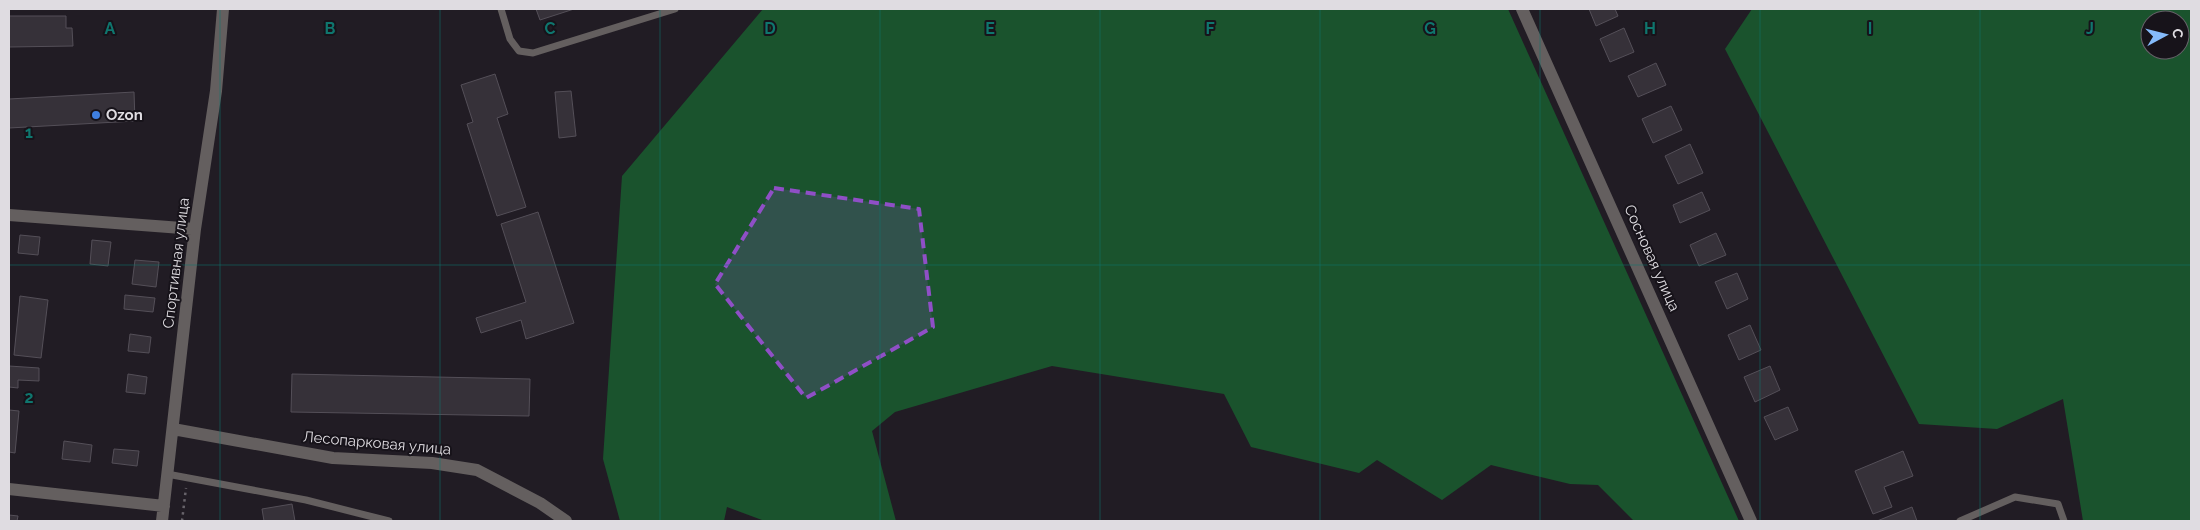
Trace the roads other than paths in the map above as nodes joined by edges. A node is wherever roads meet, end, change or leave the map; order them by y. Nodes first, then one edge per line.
1 (223, 9) edge
2 (501, 9) edge
3 (675, 9) edge
4 (1522, 9) edge
5 (9, 215) edge
6 (195, 230) junction
7 (173, 429) junction
8 (167, 474) junction
9 (9, 489) edge
10 (164, 506) junction
11 (354, 512) junction
12 (162, 521) edge
13 (355, 521) edge
14 (389, 521) edge
15 (566, 521) edge
16 (1751, 521) edge
17 (1960, 521) edge
18 (2064, 521) edge

1 - 6 street, Спортивная улица
2 - 3 lane
4 - 16 street, Сосновая улица
5 - 6 street
6 - 7 street, Спортивная улица
7 - 8 street, Спортивная улица
7 - 15 street, Лесопарковая улица
8 - 10 street, Спортивная улица
8 - 11 lane
9 - 10 street
10 - 12 street, Спортивная улица
11 - 13 lane
11 - 14 lane
17 - 18 lane

